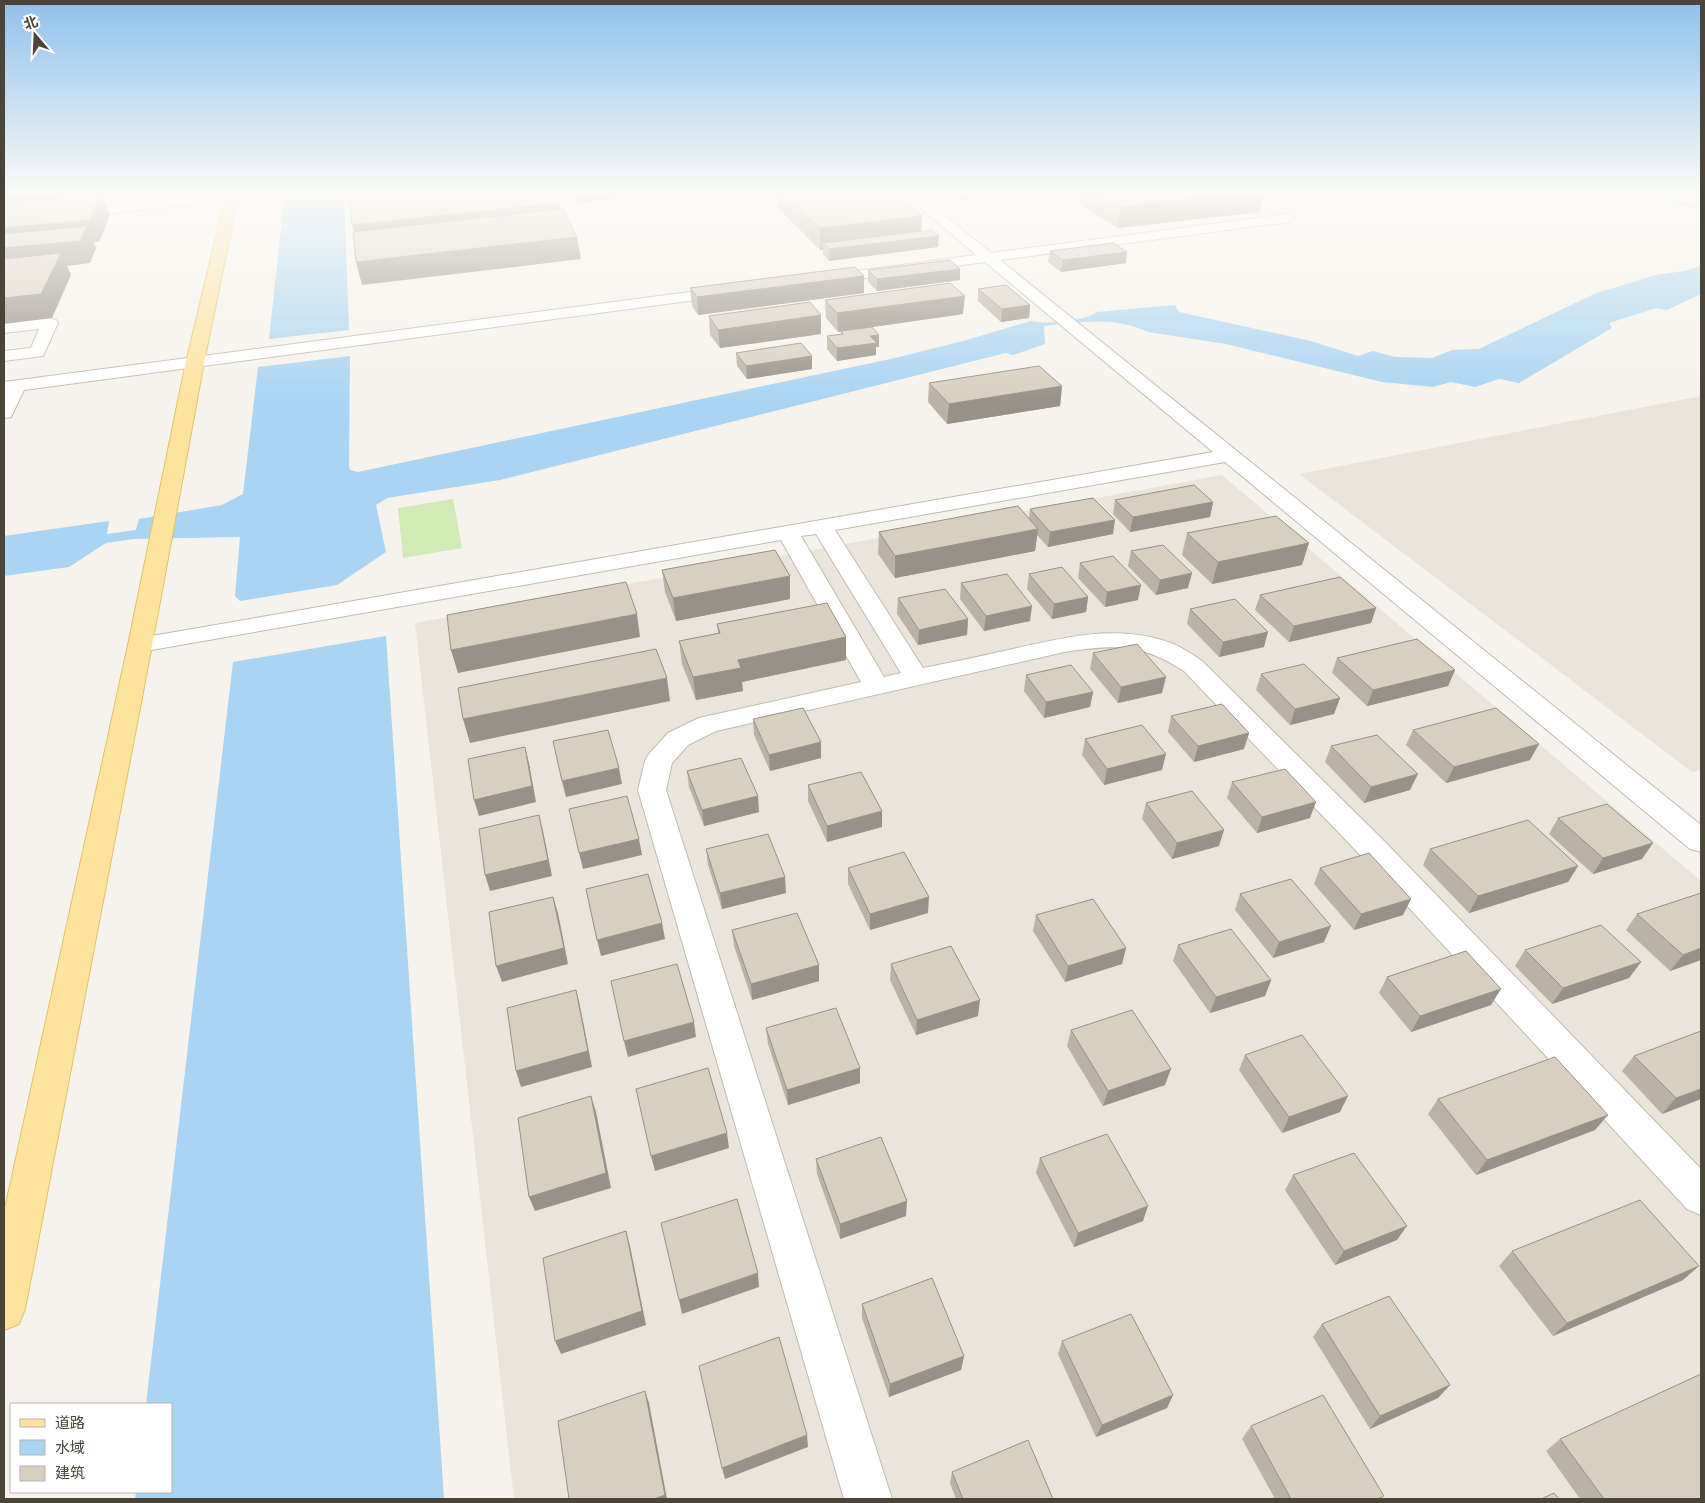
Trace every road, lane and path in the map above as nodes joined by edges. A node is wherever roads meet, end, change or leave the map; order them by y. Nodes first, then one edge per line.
1 (218, 262) edge
2 (950, 262) edge
3 (994, 262) edge
4 (812, 281) edge
5 (744, 290) edge
6 (4, 328) edge
7 (4, 356) edge
8 (195, 362) junction
9 (10, 387) edge
10 (4, 413) edge
11 (1229, 455) junction
12 (822, 526) junction
13 (788, 532) junction
14 (140, 645) junction
15 (916, 677) junction
16 (876, 686) junction
17 (1701, 841) edge
18 (1701, 1196) edge
19 (4, 1309) edge
20 (868, 1499) edge

1 - 8 main road
2 - 4 street
3 - 11 street
5 - 8 street
6 - 7 street
8 - 9 street
8 - 14 main road
9 - 10 street
11 - 12 street
11 - 17 street
12 - 13 street
12 - 15 street
13 - 14 street
13 - 16 street
14 - 19 main road
15 - 16 street
15 - 18 street
16 - 20 street

